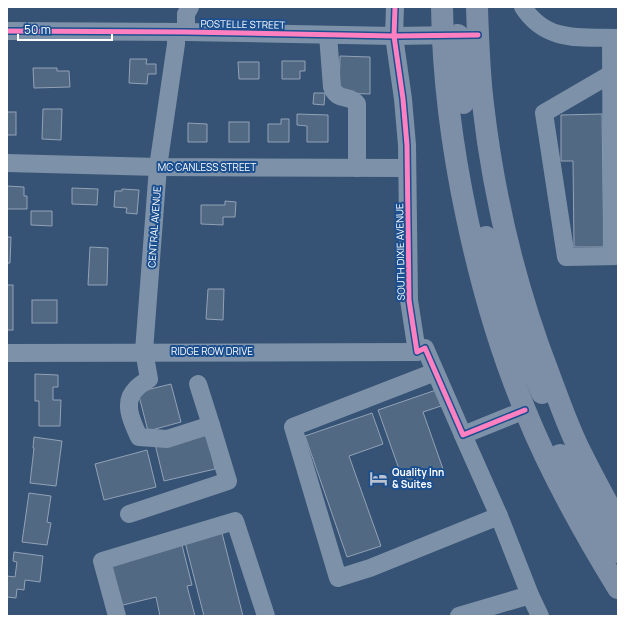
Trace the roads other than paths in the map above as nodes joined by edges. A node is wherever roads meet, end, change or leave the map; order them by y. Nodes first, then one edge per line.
1 (190, 7) edge
2 (395, 7) edge
3 (442, 7) edge
4 (463, 7) edge
5 (478, 7) edge
6 (525, 10) edge
7 (7, 31) edge
8 (181, 32) junction
9 (328, 35) junction
10 (461, 35) junction
11 (394, 36) junction
12 (614, 38) edge
13 (614, 75) edge
14 (615, 162) edge
15 (7, 163) edge
16 (158, 167) junction
17 (358, 168) junction
18 (407, 168) junction
19 (615, 256) edge
20 (144, 351) junction
21 (7, 352) edge
22 (417, 352) junction
23 (435, 372) junction
24 (198, 384) dead end
25 (516, 387) junction
26 (525, 410) junction
27 (211, 425) junction
28 (463, 435) junction
29 (129, 514) dead end
30 (500, 516) junction
31 (618, 522) edge
32 (618, 552) edge
33 (618, 588) edge
34 (530, 595) junction
35 (117, 616) edge
36 (266, 616) edge
37 (459, 616) edge
38 (540, 616) edge

1 - 8 street, CENTRAL AVENUE
2 - 11 street, SOUTH DIXIE AVENUE
3 - 10 main road
4 - 10 main road
5 - 10 main road
6 - 12 street
7 - 8 street, POSTELLE STREET
8 - 9 street, POSTELLE STREET
8 - 16 street, CENTRAL AVENUE
9 - 11 street, POSTELLE STREET
9 - 17 street
10 - 11 street, POSTELLE STREET
10 - 25 main road
10 - 31 main road
11 - 18 street, SOUTH DIXIE AVENUE
12 - 13 street
13 - 14 street
13 - 19 street
14 - 19 street
15 - 16 street, MC CANLESS STREET
16 - 17 street, MC CANLESS STREET
16 - 20 street, CENTRAL AVENUE
17 - 18 street, MC CANLESS STREET
18 - 22 street, SOUTH DIXIE AVENUE
20 - 21 street, RIDGE ROW DRIVE
20 - 22 street, RIDGE ROW DRIVE
20 - 27 street, CENTRAL AVENUE
22 - 23 street
23 - 28 street
23 - 30 street
24 - 27 street
25 - 26 main road
25 - 32 main road
26 - 28 street
26 - 33 main road
27 - 29 street
28 - 30 street
30 - 34 street
34 - 37 street
34 - 38 street
35 - 36 street

